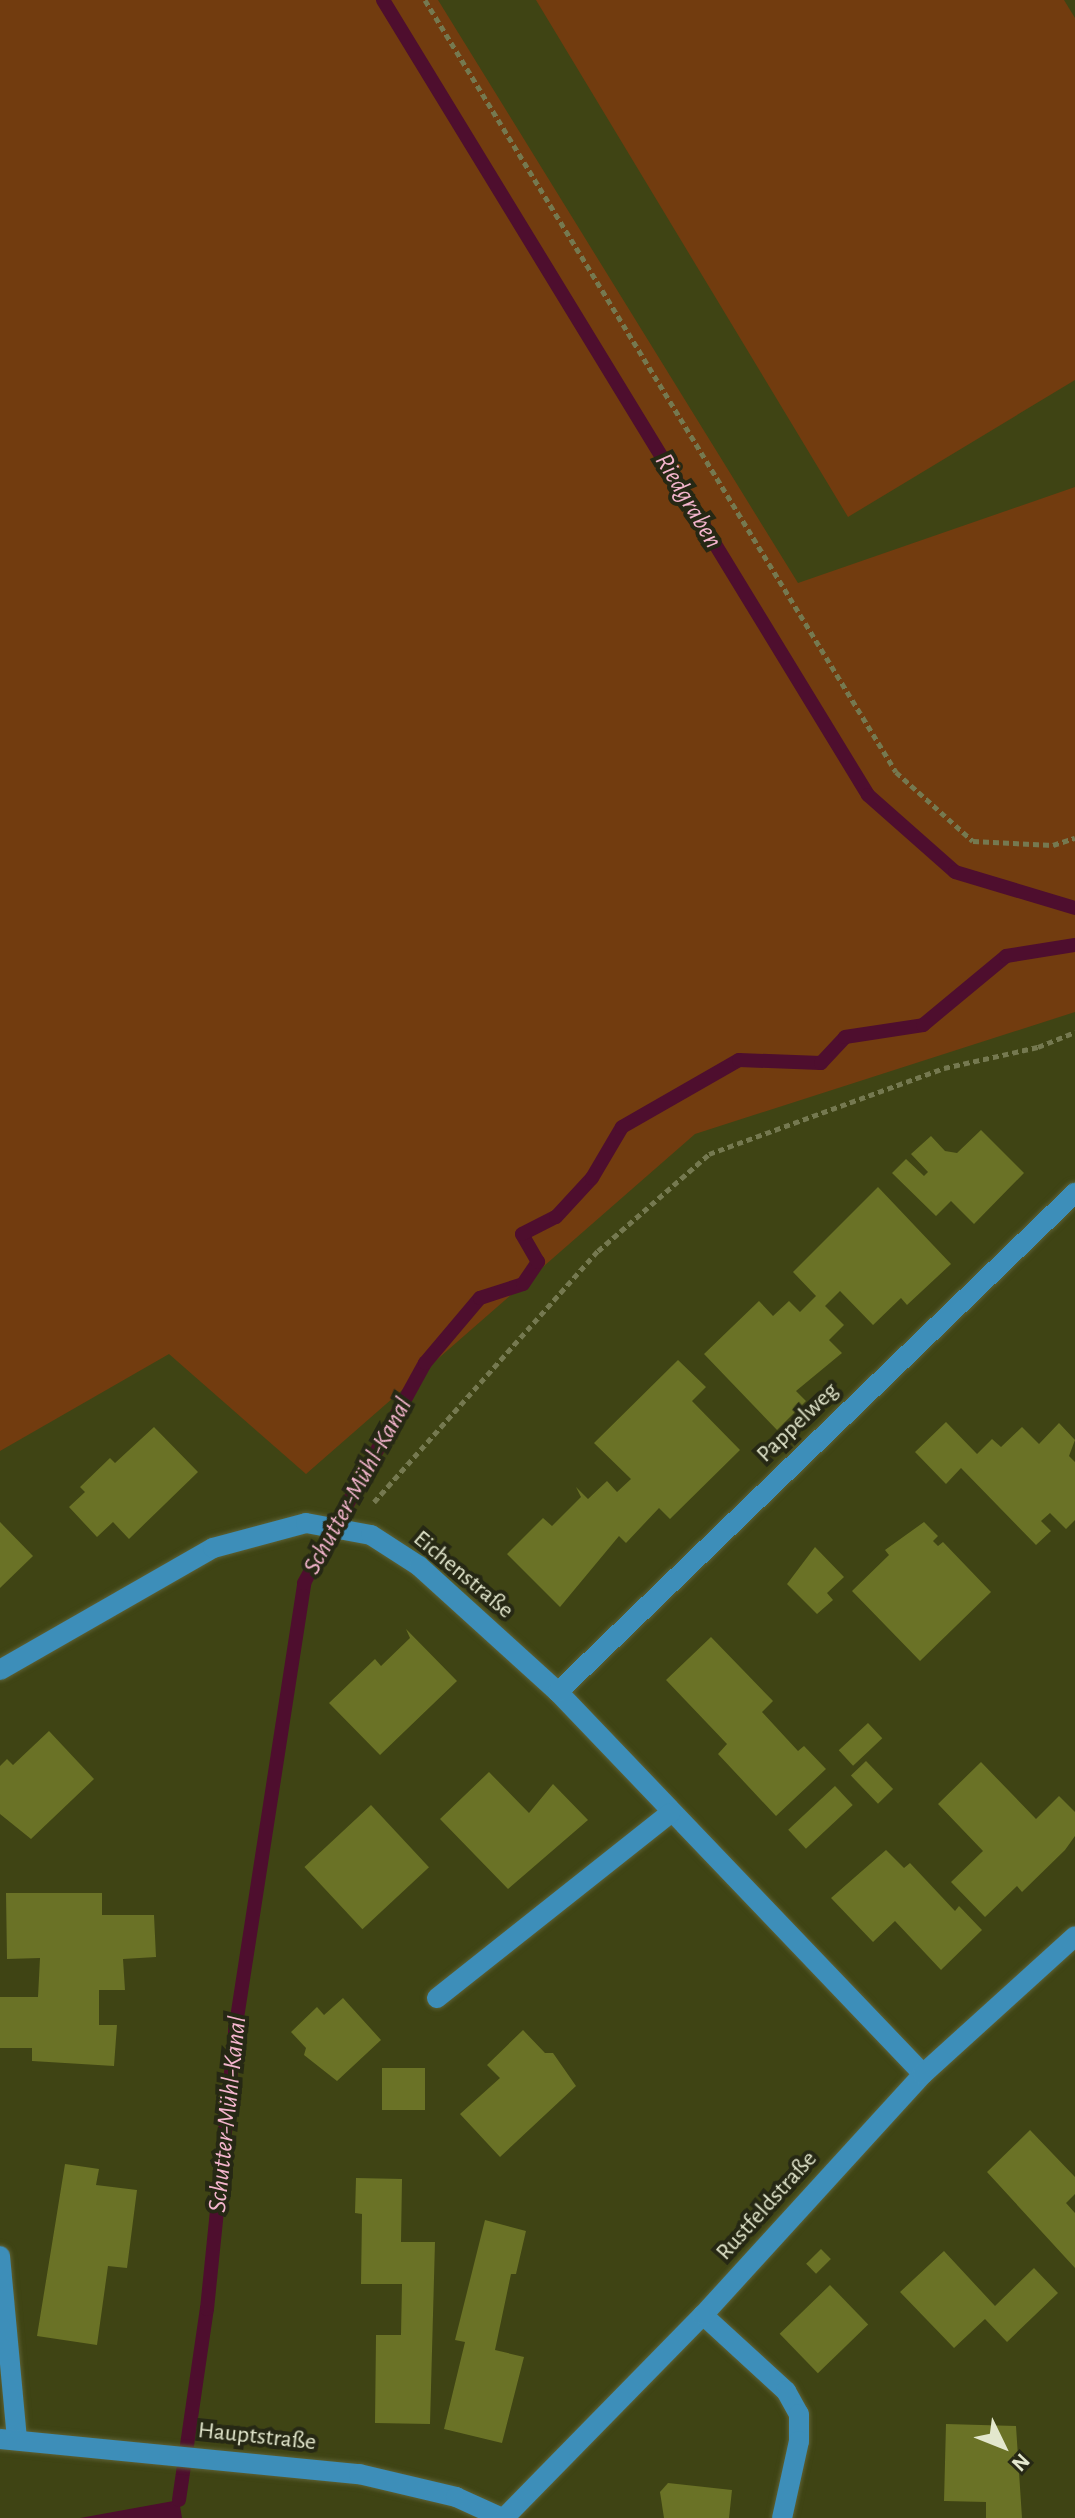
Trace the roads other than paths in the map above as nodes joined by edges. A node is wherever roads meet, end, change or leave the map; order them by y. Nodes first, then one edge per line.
1 (1075, 1193) edge
2 (0, 1670) edge
3 (558, 1692) junction
4 (670, 1813) junction
5 (1075, 1936) edge
6 (437, 1998) dead end
7 (923, 2074) junction
8 (0, 2256) edge
9 (703, 2315) junction
10 (9, 2439) edge
11 (503, 2518) edge
12 (782, 2518) edge

1 - 3 street, Pappelweg
2 - 3 street, Eichenstraße
3 - 4 street, Eichenstraße
4 - 6 street
4 - 7 street, Eichenstraße
5 - 7 street, Rustfeldstraße
7 - 9 street, Rustfeldstraße
8 - 10 street
9 - 11 street, Rustfeldstraße
9 - 12 street
10 - 11 street, Hauptstraße

